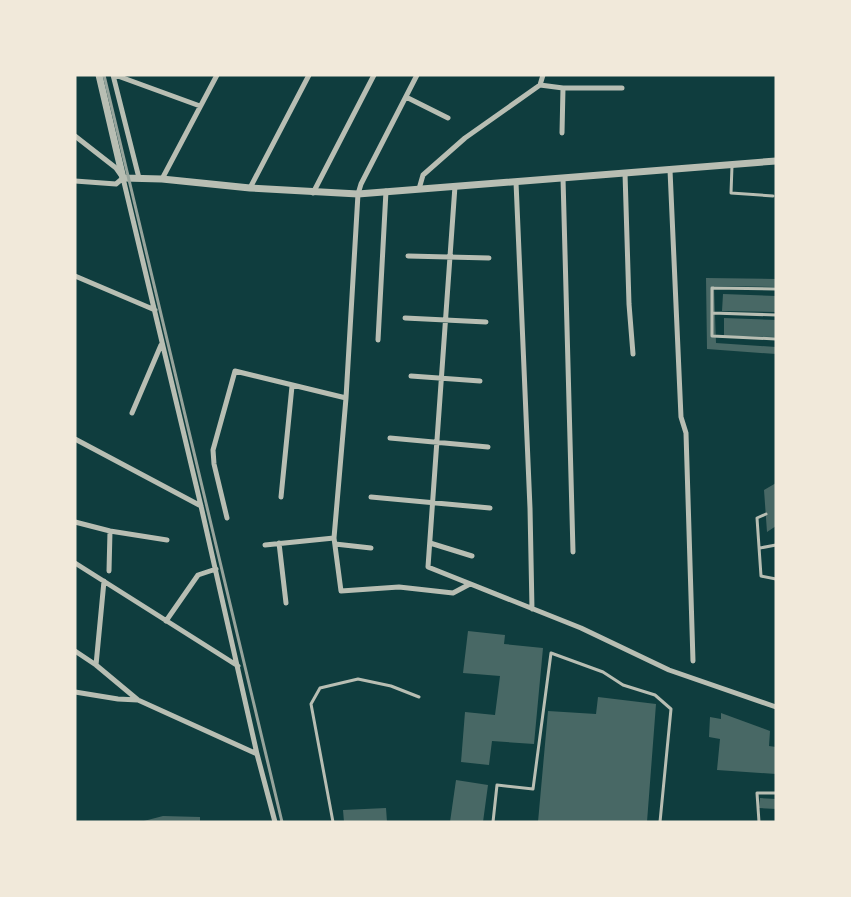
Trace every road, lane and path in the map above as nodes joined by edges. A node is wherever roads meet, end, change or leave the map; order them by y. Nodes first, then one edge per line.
1 (99, 75) edge
2 (114, 75) edge
3 (217, 75) edge
4 (309, 75) edge
5 (374, 75) edge
6 (417, 75) edge
7 (543, 75) edge
8 (125, 76) edge
9 (540, 85) junction
10 (563, 88) junction
11 (622, 88) dead end
12 (406, 97) junction
13 (200, 106) junction
14 (448, 118) dead end
15 (561, 133) dead end
16 (75, 136) edge
17 (776, 161) edge
18 (732, 164) junction
19 (670, 170) junction
20 (625, 173) junction
21 (123, 178) junction
22 (139, 178) junction
23 (563, 178) junction
24 (162, 179) junction
25 (75, 181) edge
26 (516, 182) junction
27 (455, 186) junction
28 (250, 188) junction
29 (419, 189) junction
30 (386, 191) junction
31 (313, 193) junction
32 (358, 194) junction
33 (773, 196) dead end
34 (408, 256) dead end
35 (450, 257) junction
36 (489, 258) dead end
37 (75, 276) edge
38 (776, 289) edge
39 (155, 310) junction
40 (712, 313) junction
41 (776, 315) edge
42 (405, 318) dead end
43 (447, 320) junction
44 (486, 322) dead end
45 (776, 339) edge
46 (378, 340) dead end
47 (161, 343) junction
48 (633, 354) dead end
49 (411, 376) dead end
50 (443, 379) junction
51 (480, 381) dead end
52 (292, 386) junction
53 (346, 398) junction
54 (132, 413) dead end
55 (390, 438) dead end
56 (75, 439) edge
57 (437, 441) junction
58 (488, 447) dead end
59 (281, 496) dead end
60 (371, 497) dead end
61 (433, 504) junction
62 (201, 506) junction
63 (490, 508) dead end
64 (766, 514) dead end
65 (227, 518) dead end
66 (75, 522) edge
67 (110, 531) junction
68 (167, 540) dead end
69 (334, 541) junction
70 (279, 543) junction
71 (430, 543) junction
72 (265, 545) dead end
73 (776, 545) edge
74 (371, 548) dead end
75 (760, 548) junction
76 (573, 552) dead end
77 (472, 556) dead end
78 (75, 563) edge
79 (216, 569) junction
80 (109, 571) dead end
81 (776, 579) edge
82 (104, 581) junction
83 (470, 584) junction
84 (286, 603) dead end
85 (532, 609) junction
86 (166, 621) junction
87 (75, 651) edge
88 (693, 660) dead end
89 (96, 665) junction
90 (237, 666) junction
91 (75, 692) edge
92 (419, 698) dead end
93 (138, 700) junction
94 (776, 706) edge
95 (257, 754) junction
96 (776, 793) edge
97 (275, 822) edge
98 (333, 822) edge
99 (493, 822) edge
100 (660, 822) edge
101 (759, 822) edge

1 - 21 street
2 - 8 street
2 - 22 street
3 - 13 street
4 - 28 street
5 - 31 street
6 - 12 street
7 - 9 street
8 - 13 street
9 - 10 street
9 - 29 street
10 - 11 street
10 - 15 street
12 - 14 street
12 - 32 street
13 - 24 street
16 - 21 street
17 - 18 street
18 - 19 street
18 - 33 lane
19 - 20 street
19 - 88 street
20 - 23 street
20 - 48 street
21 - 22 street
21 - 25 street
21 - 39 street
22 - 24 street
23 - 26 street
23 - 76 street
24 - 28 street
26 - 27 street
26 - 85 street
27 - 29 street
27 - 35 street
28 - 31 street
29 - 30 street
30 - 32 street
30 - 46 street
31 - 32 street
32 - 53 street
34 - 35 street
35 - 36 street
35 - 43 street
37 - 39 street
38 - 40 lane
39 - 47 street
40 - 41 lane
40 - 45 lane
42 - 43 street
43 - 44 street
43 - 50 street
47 - 54 street
47 - 62 street
49 - 50 street
50 - 51 street
50 - 57 street
52 - 53 street
52 - 59 street
52 - 65 street
53 - 69 street
55 - 57 street
56 - 62 street
57 - 58 street
57 - 61 street
60 - 61 street
61 - 63 street
61 - 71 street
62 - 79 street
64 - 75 lane
66 - 67 street
67 - 68 street
67 - 80 street
69 - 70 street
69 - 74 street
69 - 83 street
70 - 72 street
70 - 84 street
71 - 77 street
71 - 83 street
73 - 75 lane
75 - 81 lane
78 - 82 street
79 - 86 street
79 - 90 street
82 - 86 street
82 - 89 street
83 - 85 street
85 - 94 street
86 - 90 street
87 - 89 street
89 - 93 street
90 - 95 street
91 - 93 street
92 - 98 lane
93 - 95 street
95 - 97 street
96 - 101 lane
99 - 100 lane

